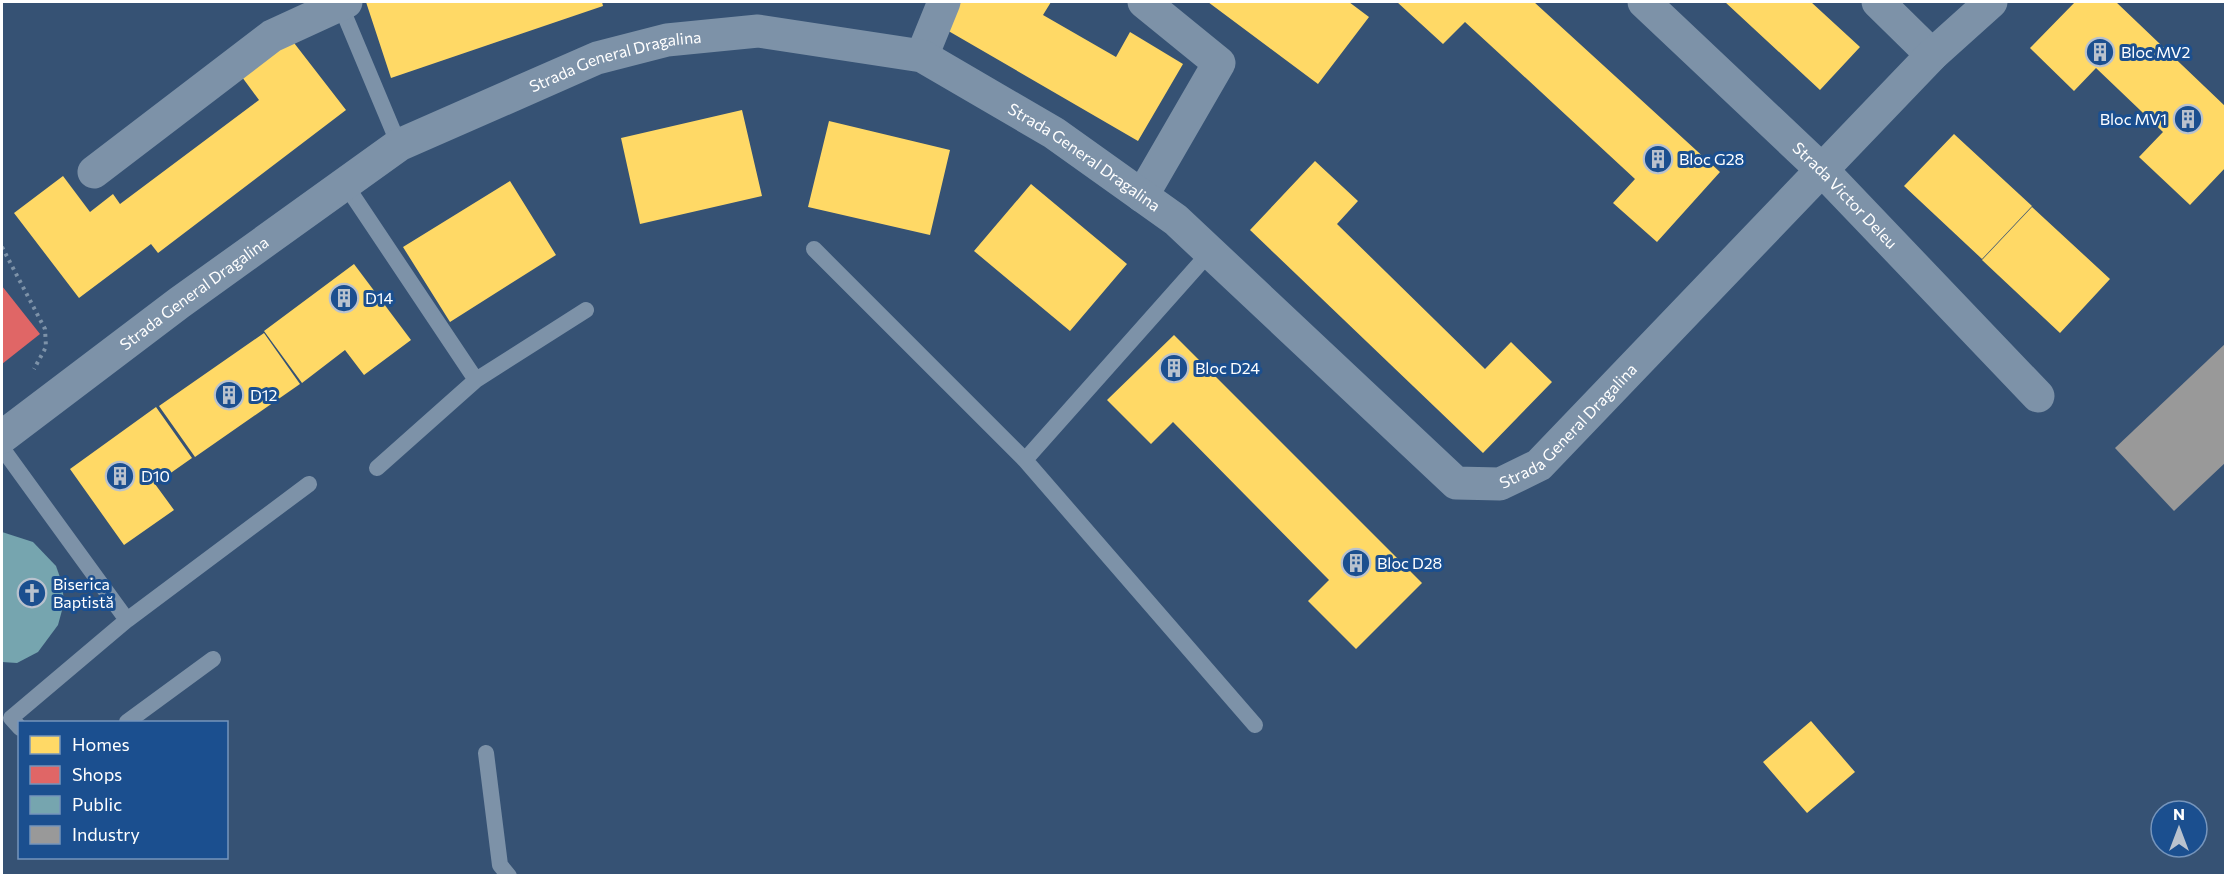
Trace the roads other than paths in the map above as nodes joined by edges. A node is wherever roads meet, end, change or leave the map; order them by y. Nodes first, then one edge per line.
1 (944, 2) edge
2 (1144, 2) edge
3 (1644, 2) edge
4 (1878, 2) edge
5 (1991, 2) edge
6 (343, 3) edge
7 (1932, 54) junction
8 (922, 56) junction
9 (399, 145) junction
10 (1823, 171) junction
11 (94, 172) dead end
12 (345, 184) junction
13 (1142, 196) junction
14 (814, 249) dead end
15 (1210, 252) junction
16 (586, 310) dead end
17 (476, 380) junction
18 (2037, 396) dead end
19 (2, 437) edge
20 (2, 448) edge
21 (1025, 460) junction
22 (377, 468) dead end
23 (309, 484) dead end
24 (127, 620) junction
25 (213, 659) dead end
26 (130, 721) edge
27 (1255, 725) dead end
28 (18, 726) edge
29 (486, 753) dead end
30 (509, 876) edge

1 - 8 street
2 - 13 street
3 - 10 street, Strada Victor Deleu
4 - 7 street
5 - 7 street, Strada General Dragalina
6 - 9 lane
6 - 11 street
7 - 10 street, Strada General Dragalina
8 - 9 street, Strada General Dragalina
8 - 13 street, Strada General Dragalina
9 - 12 street, Strada General Dragalina
10 - 15 street, Strada General Dragalina
10 - 18 street, Strada Victor Deleu
12 - 17 lane
12 - 19 street, Strada General Dragalina
13 - 15 street, Strada General Dragalina
14 - 21 lane
15 - 21 lane
16 - 17 lane
17 - 22 lane
20 - 24 lane
21 - 27 lane
23 - 24 lane
24 - 28 lane
25 - 26 lane
29 - 30 lane

